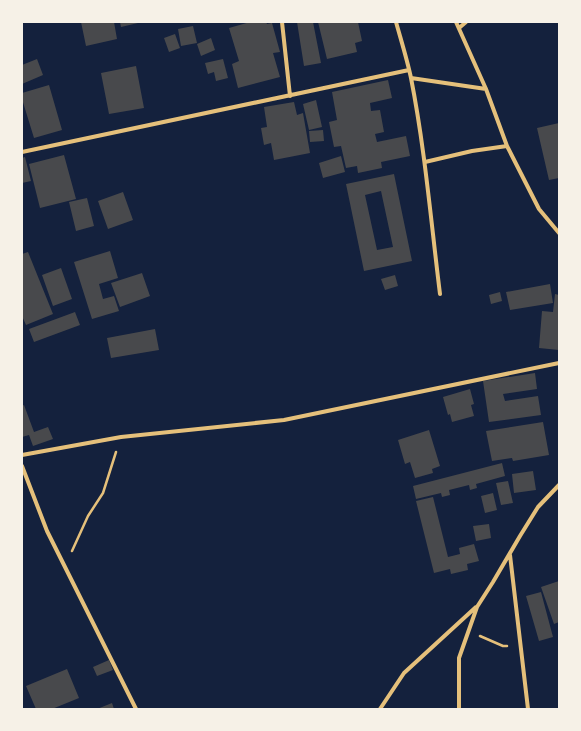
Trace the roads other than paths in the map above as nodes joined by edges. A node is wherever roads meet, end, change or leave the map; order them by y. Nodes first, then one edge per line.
1 (282, 22) edge
2 (396, 22) edge
3 (456, 22) edge
4 (466, 22) edge
5 (459, 28) junction
6 (409, 70) junction
7 (411, 78) junction
8 (486, 89) junction
9 (290, 96) junction
10 (507, 146) junction
11 (22, 152) edge
12 (425, 162) junction
13 (559, 233) edge
14 (440, 294) dead end
15 (559, 363) edge
16 (22, 455) edge
17 (22, 466) edge
18 (559, 485) edge
19 (510, 554) junction
20 (477, 607) junction
21 (136, 709) edge
22 (380, 709) edge
23 (459, 709) edge
24 (528, 709) edge

1 - 9 street
2 - 6 street
3 - 5 street
4 - 5 street
5 - 8 street
6 - 7 street
6 - 9 street
7 - 8 street
7 - 12 street
8 - 10 street
9 - 11 street
10 - 12 street
10 - 13 street
12 - 14 street
15 - 16 street
17 - 21 street
18 - 19 street
19 - 20 street
19 - 24 street
20 - 22 street
20 - 23 street

